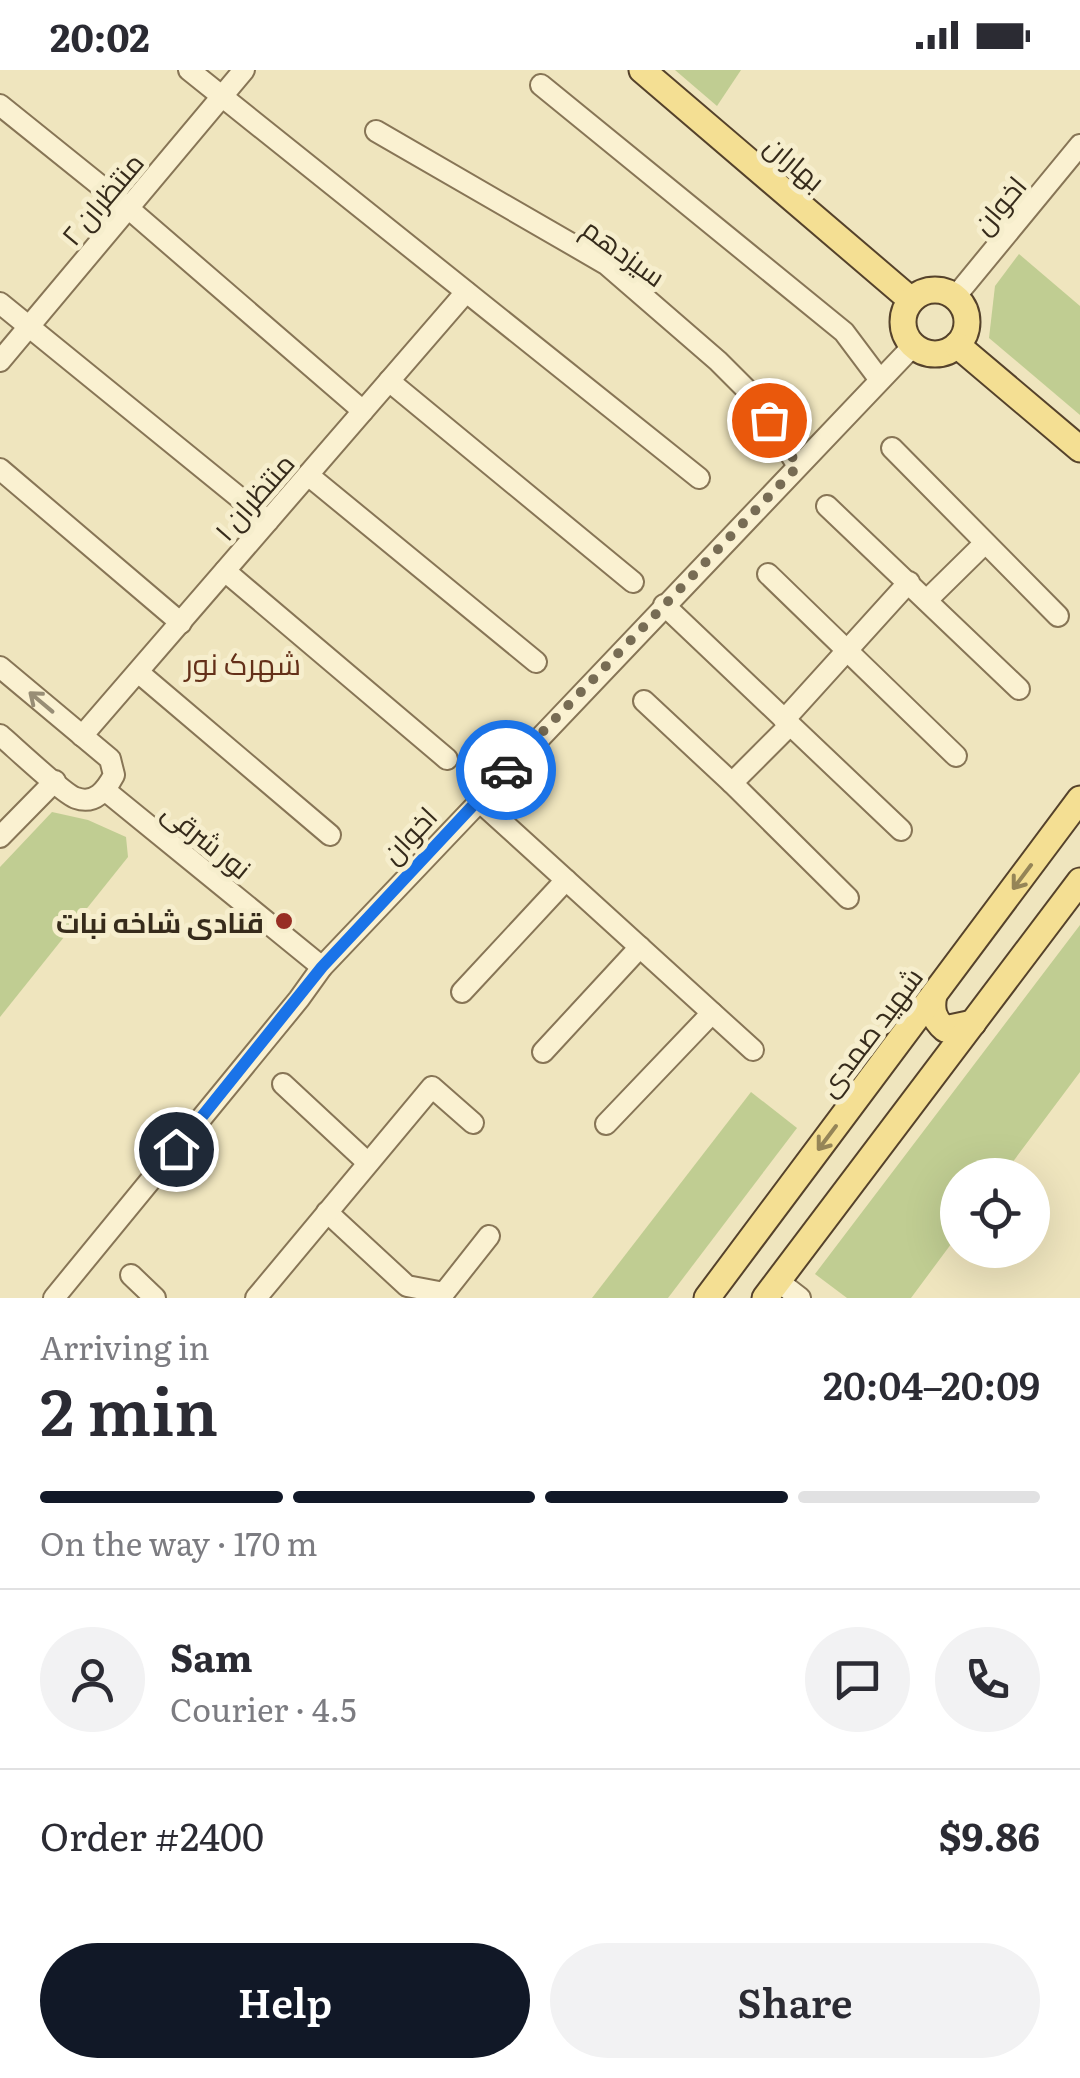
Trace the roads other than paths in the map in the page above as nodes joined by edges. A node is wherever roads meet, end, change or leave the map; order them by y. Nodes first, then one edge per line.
1 (189, 70) edge
2 (244, 70) edge
3 (642, 70) edge
4 (542, 85) dead end
5 (222, 96) junction
6 (0, 105) edge
7 (376, 131) dead end
8 (1080, 145) edge
9 (128, 208) junction
10 (466, 292) junction
11 (956, 297) junction
12 (911, 300) junction
13 (0, 303) edge
14 (29, 326) junction
15 (957, 344) junction
16 (913, 346) junction
17 (0, 361) edge
18 (880, 380) junction
19 (389, 381) junction
20 (364, 411) junction
21 (892, 448) dead end
22 (1080, 449) edge
23 (798, 466) junction
24 (0, 469) edge
25 (308, 475) junction
26 (699, 478) dead end
27 (828, 506) dead end
28 (268, 521) junction
29 (985, 543) junction
30 (225, 571) junction
31 (768, 574) dead end
32 (633, 582) dead end
33 (909, 582) junction
34 (926, 600) junction
35 (664, 605) junction
36 (1058, 616) dead end
37 (180, 622) junction
38 (848, 650) junction
39 (536, 662) dead end
40 (0, 667) edge
41 (138, 672) junction
42 (1019, 690) dead end
43 (644, 701) dead end
44 (787, 722) junction
45 (0, 734) edge
46 (82, 736) junction
47 (956, 756) dead end
48 (447, 759) dead end
49 (54, 781) junction
50 (732, 783) junction
51 (106, 791) junction
52 (1080, 799) edge
53 (478, 800) junction
54 (901, 830) dead end
55 (330, 836) dead end
56 (0, 837) edge
57 (566, 880) junction
58 (1080, 881) edge
59 (848, 898) dead end
60 (640, 948) junction
61 (322, 967) junction
62 (462, 992) dead end
63 (934, 995) junction
64 (712, 1013) junction
65 (973, 1024) junction
66 (752, 1050) dead end
67 (543, 1052) dead end
68 (883, 1062) junction
69 (283, 1084) dead end
70 (925, 1086) junction
71 (472, 1123) dead end
72 (606, 1124) dead end
73 (368, 1163) junction
74 (327, 1212) junction
75 (489, 1236) dead end
76 (131, 1275) dead end
77 (772, 1289) edge
78 (401, 1292) edge
79 (54, 1298) edge
80 (155, 1298) edge
81 (256, 1298) edge
82 (707, 1298) edge
83 (800, 1298) edge

1 - 5 street
2 - 5 street, منتظران ۲
3 - 12 main road, بهاران
4 - 18 street
5 - 9 street, منتظران ۲
5 - 10 street
6 - 9 street
7 - 23 street, سیزدهم
8 - 11 street, اخوان
9 - 14 street, منتظران ۲
9 - 20 street
10 - 19 street, منتظران ۱
10 - 26 street
11 - 12 main road
11 - 15 main road
12 - 16 main road
13 - 14 street
14 - 17 street, منتظران ۲
14 - 28 street
15 - 16 main road
15 - 22 main road
16 - 18 street, اخوان
18 - 23 street, اخوان
19 - 20 street, منتظران ۱
19 - 32 street
20 - 25 street, منتظران ۱
21 - 29 street
23 - 35 street, اخوان
24 - 37 street
25 - 28 street, منتظران ۱
25 - 39 street
27 - 33 street
28 - 30 street, منتظران ۱
29 - 34 street
29 - 36 street
30 - 37 street, منتظران ۱
30 - 48 street
31 - 38 street
33 - 34 street
33 - 38 street
34 - 42 street
35 - 44 street
35 - 53 street, اخوان
37 - 41 street, منتظران ۱
38 - 44 street
38 - 47 street
46 -> 40 street
41 - 46 street, منتظران ۱
41 - 55 street
43 - 50 street
44 - 50 street
44 - 54 street
45 - 49 street
46 - 51 street
49 - 51 street
49 - 56 street
50 - 59 street
51 - 61 street, نور شرقی
52 -> 63 main road, شهید صمدی
53 - 57 street
53 - 61 street, اخوان
57 - 60 street
57 - 62 street
58 - 65 main road
60 - 64 street
60 - 67 street
61 - 79 street, اخوان
63 - 65 main road
63 - 68 main road, شهید صمدی
64 - 66 street
64 - 72 street
65 - 70 main road
68 - 70 main road
68 -> 82 main road, شهید صمدی
69 - 73 street
70 - 77 main road
71 - 73 street
73 - 74 street
74 - 78 street
74 - 81 street
75 - 78 street
76 - 80 street
77 - 83 street

